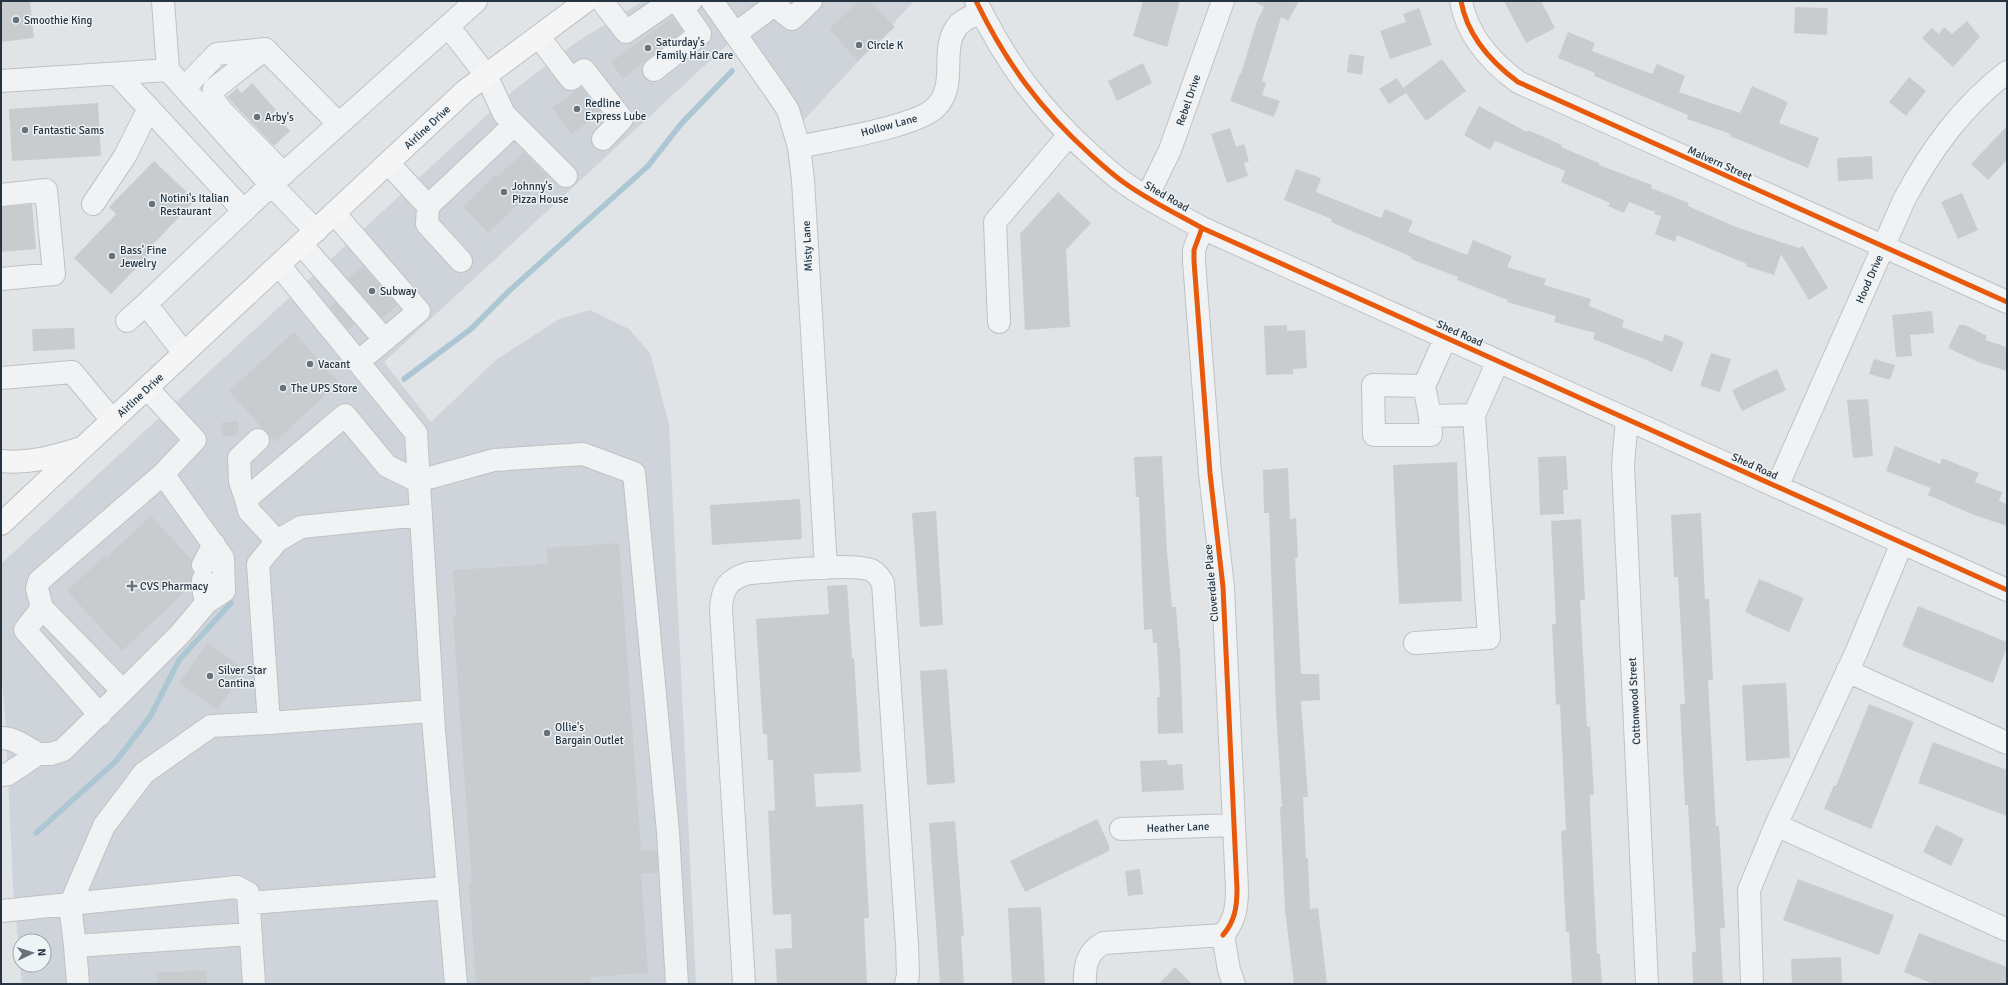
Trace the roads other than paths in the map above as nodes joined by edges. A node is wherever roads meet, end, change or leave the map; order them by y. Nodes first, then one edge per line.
1 (163, 1) edge
2 (476, 1) edge
3 (586, 1) edge
4 (602, 1) edge
5 (712, 1) edge
6 (811, 1) edge
7 (1223, 1) edge
8 (1461, 1) edge
9 (680, 3) edge
10 (773, 3) edge
11 (979, 6) edge
12 (448, 26) junction
13 (735, 34) junction
14 (538, 37) junction
15 (265, 49) junction
16 (168, 70) junction
17 (654, 70) dead end
18 (2007, 72) edge
19 (117, 74) junction
20 (486, 75) junction
21 (1, 81) edge
22 (184, 88) junction
23 (149, 108) junction
24 (339, 124) junction
25 (514, 125) junction
26 (1069, 135) junction
27 (603, 139) dead end
28 (799, 147) junction
29 (388, 163) junction
30 (566, 176) dead end
31 (278, 179) junction
32 (1, 195) edge
33 (1147, 197) junction
34 (93, 204) dead end
35 (428, 206) junction
36 (244, 211) junction
37 (334, 213) junction
38 (1202, 228) junction
39 (308, 237) junction
40 (1883, 247) junction
41 (461, 261) dead end
42 (279, 265) junction
43 (1, 279) edge
44 (2007, 302) edge
45 (146, 304) junction
46 (127, 321) dead end
47 (999, 322) dead end
48 (1446, 337) junction
49 (385, 340) junction
50 (184, 353) junction
51 (1498, 361) junction
52 (358, 362) junction
53 (1, 378) edge
54 (1424, 386) junction
55 (147, 388) junction
56 (1474, 415) junction
57 (1430, 416) junction
58 (1627, 419) junction
59 (112, 420) junction
60 (258, 440) dead end
61 (83, 448) junction
62 (1, 462) edge
63 (163, 474) junction
64 (418, 481) junction
65 (1777, 487) junction
66 (246, 499) junction
67 (420, 515) junction
68 (1, 524) edge
69 (277, 541) junction
70 (1902, 543) junction
71 (214, 544) junction
72 (826, 568) junction
73 (2007, 590) edge
74 (207, 602) junction
75 (42, 608) junction
76 (1415, 643) dead end
77 (1848, 671) junction
78 (123, 691) junction
79 (432, 711) junction
80 (100, 715) junction
81 (269, 723) junction
82 (1, 738) edge
83 (2007, 743) edge
84 (38, 754) junction
85 (1, 775) edge
86 (1234, 825) junction
87 (1776, 825) junction
88 (1121, 828) dead end
89 (447, 888) junction
90 (249, 903) junction
91 (70, 905) junction
92 (1, 911) edge
93 (2007, 930) edge
94 (251, 934) junction
95 (1222, 935) junction
96 (75, 946) junction
97 (78, 984) edge
98 (254, 984) edge
99 (456, 984) edge
100 (677, 984) edge
101 (744, 984) edge
102 (906, 984) edge
103 (1085, 984) edge
104 (1234, 984) edge
105 (1647, 984) edge
106 (1752, 984) edge

1 - 16 street
2 - 12 street
3 - 14 main road, Airline Drive
4 - 9 street
5 - 13 street, Misty Lane
6 - 10 street
7 - 33 street, Rebel Drive
8 - 40 street, Malvern Street
9 - 17 street
10 - 13 street
11 - 26 street, Shed Road
11 - 28 street, Hollow Lane
12 - 20 street
12 - 24 street
13 - 28 street, Misty Lane
14 - 20 main road, Airline Drive
14 - 27 street
15 - 22 street
15 - 24 street
15 - 31 street
16 - 19 street
16 - 22 street
18 - 40 street, Hood Drive
19 - 21 street
19 - 23 street
20 - 25 street
20 - 29 main road, Airline Drive
22 - 31 street
23 - 34 street
23 - 36 street
24 - 31 street
25 - 30 street
25 - 35 street
26 - 33 street, Shed Road
26 - 47 street
28 - 72 street, Misty Lane
29 - 35 street
29 - 37 main road, Airline Drive
31 - 36 street
31 - 39 street
32 - 43 street
33 - 38 street, Shed Road
35 - 41 street
36 - 45 street
37 - 39 main road, Airline Drive
37 - 49 street
38 - 48 street, Shed Road
38 - 86 street, Cloverdale Place
39 - 42 main road, Airline Drive
39 - 49 street
40 - 44 street, Malvern Street
40 - 65 street, Hood Drive
42 - 50 main road, Airline Drive
42 - 52 street
45 - 46 street
45 - 50 street
48 - 51 street, Shed Road
48 - 54 street
49 - 52 street
50 - 55 main road, Airline Drive
51 - 56 street
51 - 58 street, Shed Road
52 - 64 street
53 - 59 street
54 - 57 street
54 - 57 street
55 - 59 main road, Airline Drive
55 - 63 street
56 - 57 street
56 - 76 street
58 - 65 street, Shed Road
58 - 105 street, Cottonwood Street
59 - 61 main road, Airline Drive
60 - 66 street
61 - 62 main road
61 - 68 main road, Airline Drive
63 - 71 street
63 - 75 street
64 - 66 street
64 - 67 street
64 - 100 street
65 - 70 street, Shed Road
66 - 69 street
67 - 69 street
67 - 79 street
69 - 81 street
70 - 73 street, Shed Road
70 - 77 street
71 - 74 street
71 - 74 street
72 - 101 street
72 - 102 street
74 - 78 street
75 - 78 street
75 - 80 street
77 - 83 street
77 - 87 street
78 - 80 street
79 - 81 street
79 - 89 street
80 - 84 street
81 - 91 street
82 - 84 street
84 - 85 street
86 - 88 street, Heather Lane
86 - 95 street, Cloverdale Place
87 - 93 street
87 - 106 street
89 - 90 street
89 - 99 street
90 - 91 street
90 - 94 street
91 - 92 street
91 - 96 street
94 - 96 street
94 - 98 street
95 - 103 street
95 - 104 street
96 - 97 street

